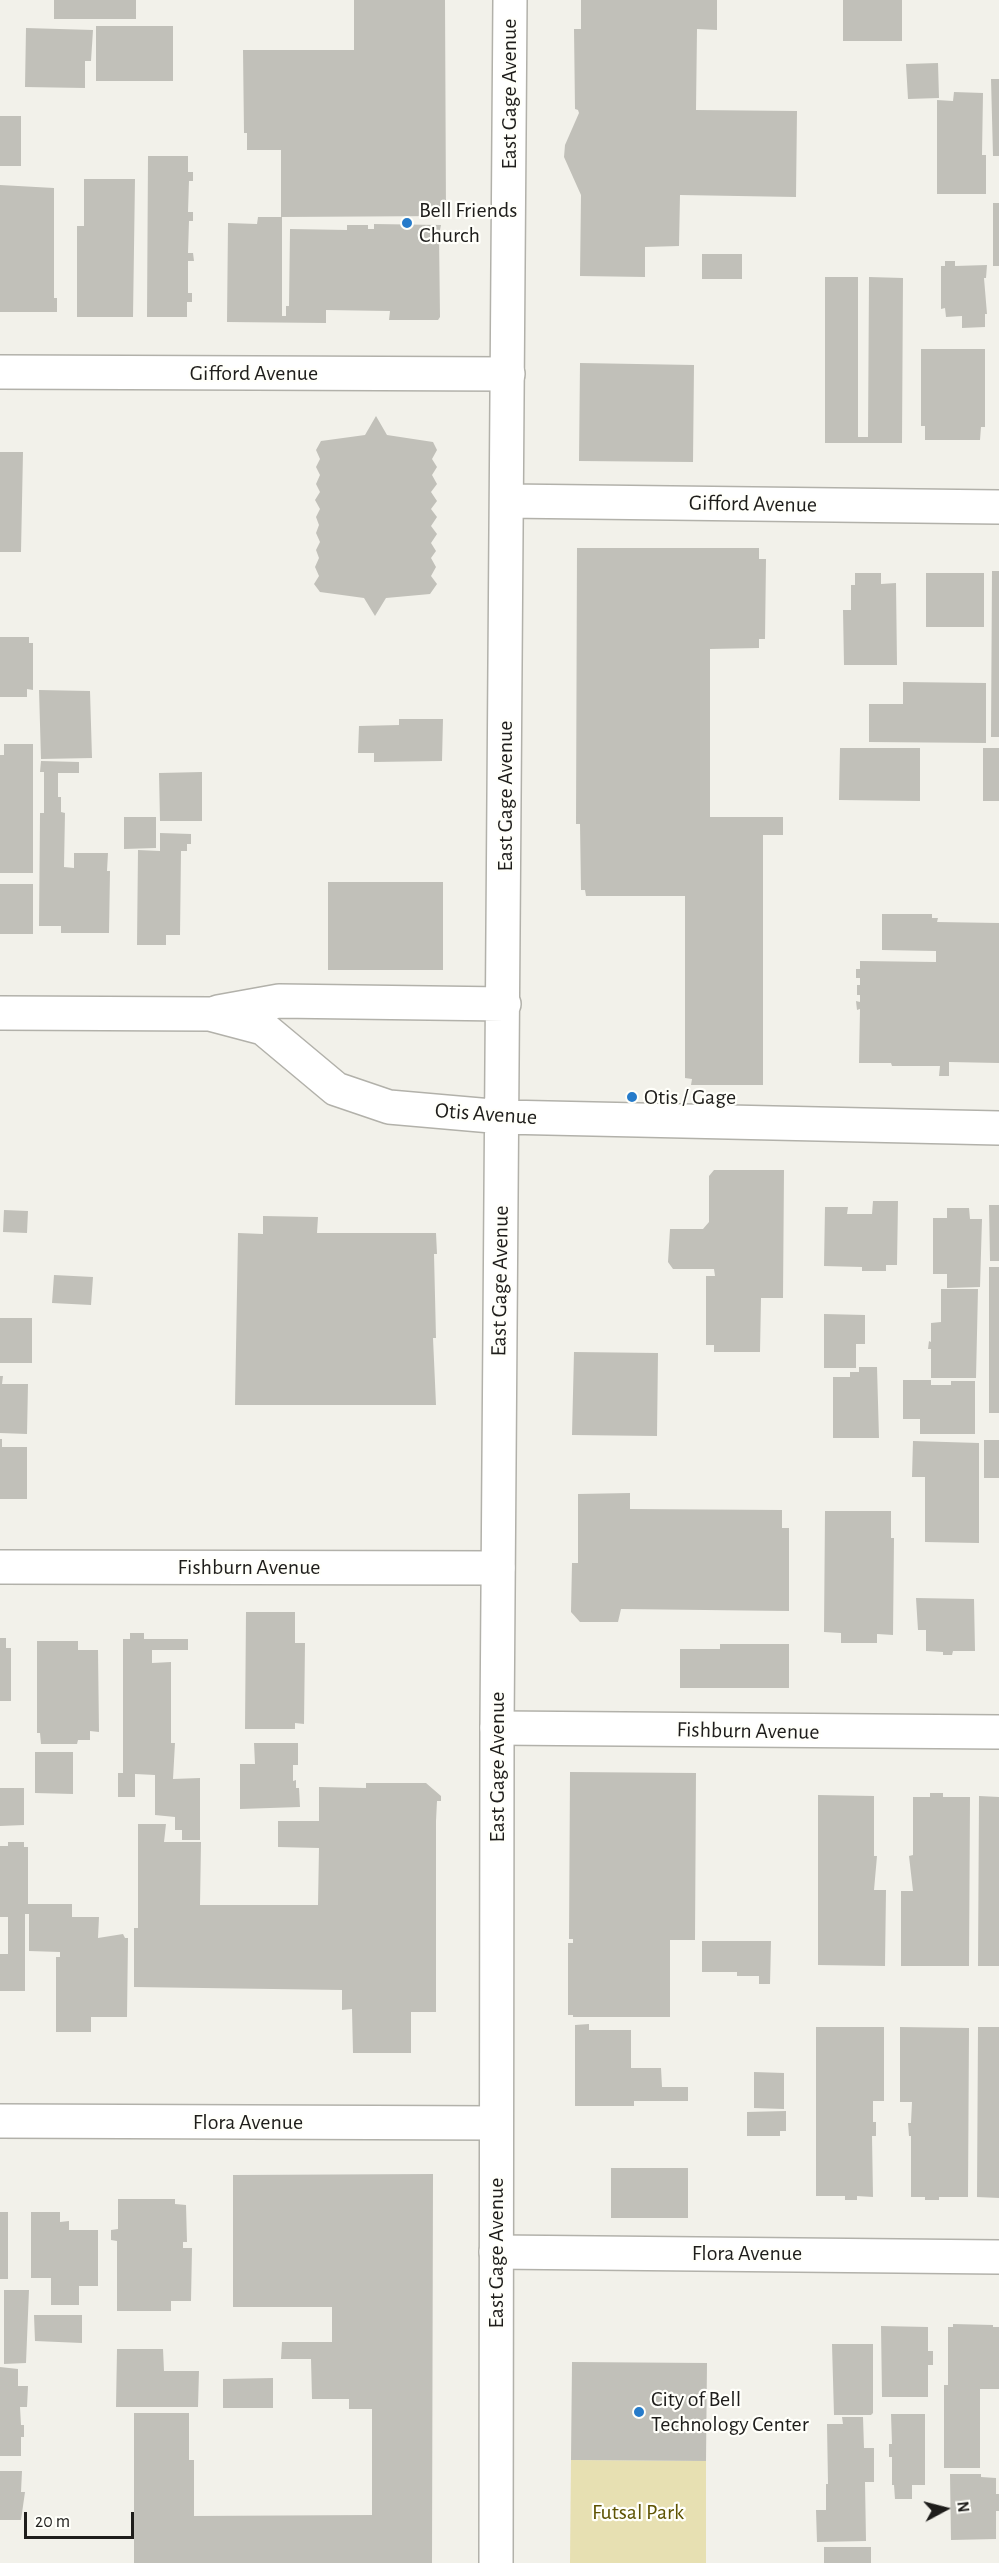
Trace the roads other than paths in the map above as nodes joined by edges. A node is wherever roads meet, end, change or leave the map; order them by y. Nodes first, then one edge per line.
1 (510, 0) edge
2 (0, 372) edge
3 (508, 374) junction
4 (507, 501) junction
5 (999, 507) edge
6 (504, 1004) junction
7 (0, 1013) edge
8 (210, 1014) junction
9 (503, 1117) junction
10 (999, 1128) edge
11 (0, 1566) edge
12 (498, 1568) junction
13 (496, 1728) junction
14 (999, 1732) edge
15 (0, 2121) edge
16 (496, 2123) junction
17 (496, 2252) junction
18 (999, 2257) edge
19 (496, 2563) edge

1 - 3 street, East Gage Avenue
2 - 3 street, Gifford Avenue
3 - 4 street, East Gage Avenue
4 - 5 street, Gifford Avenue
4 - 6 street, East Gage Avenue
6 - 8 street
6 - 9 street, East Gage Avenue
7 - 8 street, Otis Avenue
8 - 9 street, Otis Avenue
9 - 10 street, Otis Avenue
9 - 12 street, East Gage Avenue
11 - 12 street, Fishburn Avenue
12 - 13 street, East Gage Avenue
13 - 14 street, Fishburn Avenue
13 - 16 street, East Gage Avenue
15 - 16 street, Flora Avenue
16 - 17 street, East Gage Avenue
17 - 18 street, Flora Avenue
17 - 19 street, East Gage Avenue

